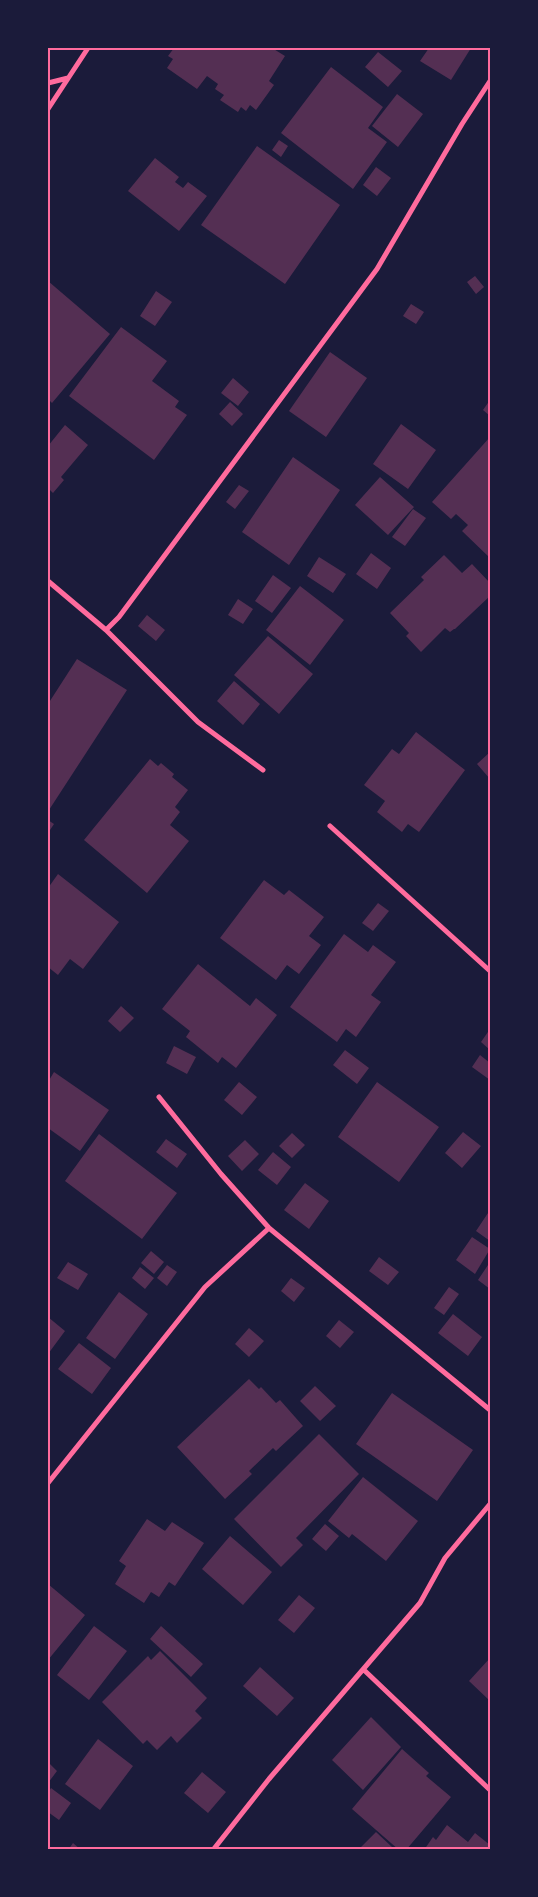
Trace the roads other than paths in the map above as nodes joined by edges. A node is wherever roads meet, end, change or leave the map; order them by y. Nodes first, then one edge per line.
1 (88, 48) edge
2 (68, 78) junction
3 (490, 81) edge
4 (48, 83) edge
5 (48, 109) edge
6 (48, 581) edge
7 (106, 630) junction
8 (263, 770) dead end
9 (330, 826) dead end
10 (490, 971) edge
11 (159, 1097) dead end
12 (269, 1228) junction
13 (490, 1410) edge
14 (48, 1483) edge
15 (490, 1504) edge
16 (364, 1670) junction
17 (490, 1790) edge
18 (213, 1850) edge

1 - 2 street
2 - 4 street
2 - 5 street
3 - 7 street
6 - 7 street
7 - 8 street
9 - 10 street
11 - 12 street
12 - 13 street
12 - 14 street
15 - 16 street
16 - 17 street
16 - 18 street

